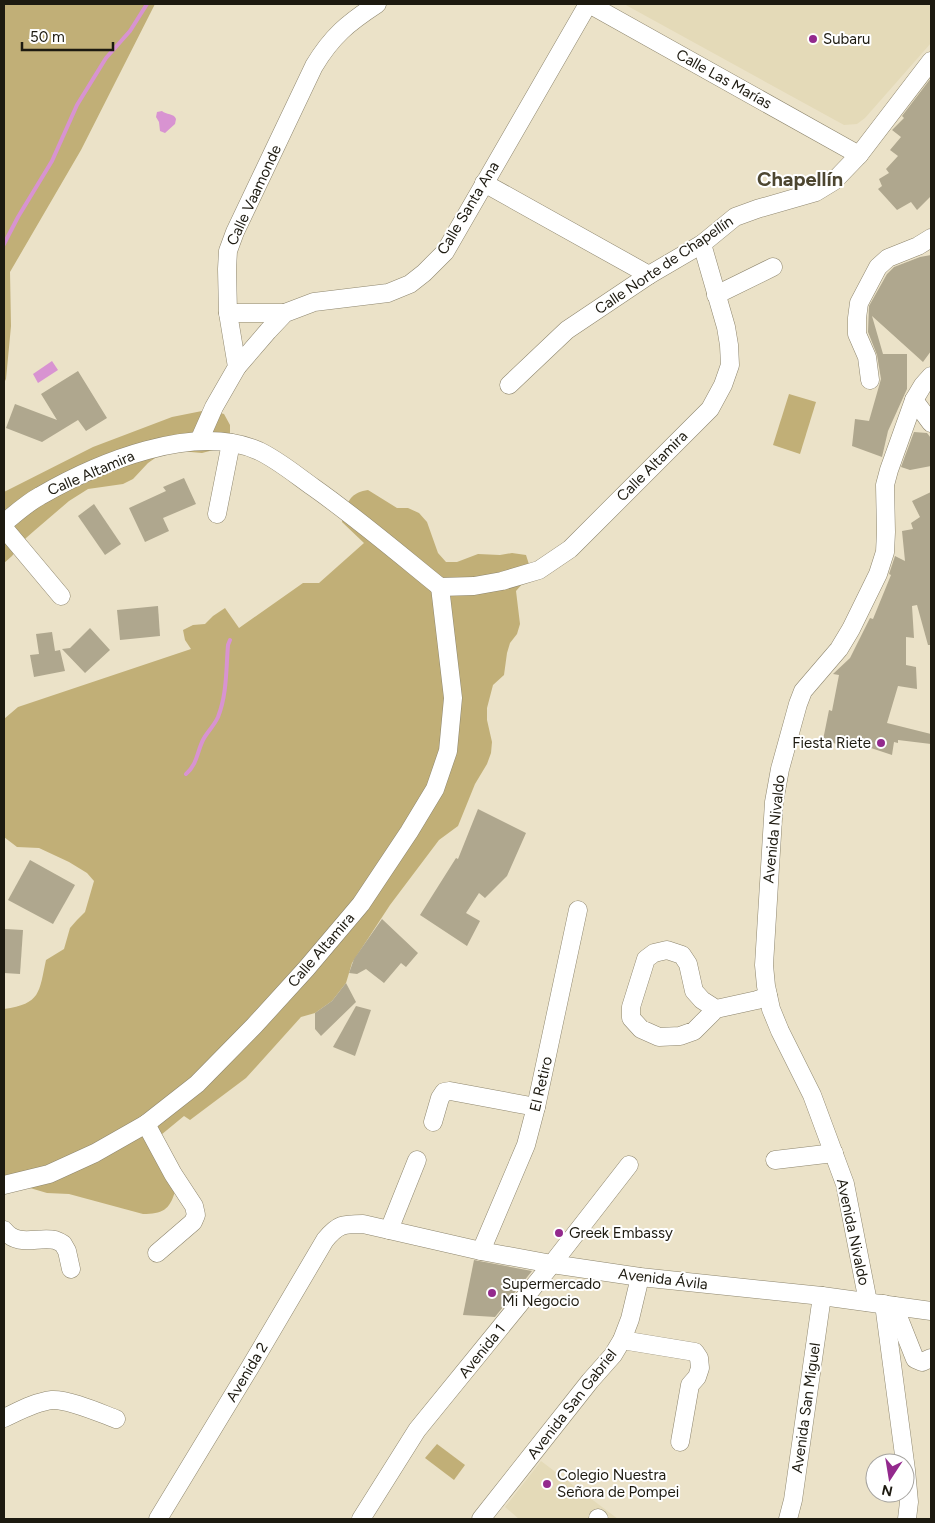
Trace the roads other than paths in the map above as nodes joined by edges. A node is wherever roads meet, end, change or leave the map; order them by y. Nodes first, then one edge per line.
1 (377, 4) edge
2 (589, 4) edge
3 (931, 61) edge
4 (859, 155) junction
5 (484, 183) junction
6 (931, 238) edge
7 (702, 244) junction
8 (773, 267) dead end
9 (649, 275) junction
10 (716, 295) junction
11 (228, 313) junction
12 (285, 313) junction
13 (237, 367) junction
14 (931, 376) edge
15 (870, 380) dead end
16 (509, 385) dead end
17 (914, 400) junction
18 (931, 423) edge
19 (199, 441) junction
20 (231, 443) junction
21 (217, 514) dead end
22 (4, 523) edge
23 (4, 528) edge
24 (440, 588) junction
25 (61, 596) dead end
26 (578, 910) dead end
27 (768, 996) junction
28 (716, 1009) junction
29 (536, 1107) junction
30 (433, 1122) dead end
31 (146, 1124) junction
32 (834, 1153) junction
33 (417, 1160) dead end
34 (775, 1160) dead end
35 (629, 1165) dead end
36 (4, 1185) edge
37 (338, 1227) joint
38 (4, 1230) edge
39 (389, 1230) junction
40 (481, 1250) junction
41 (157, 1253) dead end
42 (552, 1264) junction
43 (71, 1269) dead end
44 (640, 1277) junction
45 (822, 1296) junction
46 (882, 1304) junction
47 (931, 1311) edge
48 (622, 1340) junction
49 (931, 1358) edge
50 (4, 1418) edge
51 (116, 1419) dead end
52 (680, 1442) dead end
53 (158, 1519) edge
54 (361, 1519) edge
55 (481, 1519) edge
56 (788, 1519) edge
57 (907, 1519) edge

1 - 11 street, Calle Vaamonde
2 - 4 street, Calle Las Marías
2 - 5 street, Calle Santa Ana
3 - 4 street, Calle Norte de Chapellín
4 - 7 street, Calle Norte de Chapellín
5 - 9 street
5 - 12 street, Calle Santa Ana
6 - 15 street
7 - 9 street, Calle Norte de Chapellín
7 - 10 street, Calle Altamira
8 - 10 street
9 - 16 street, Calle Norte de Chapellín
10 - 24 street, Calle Altamira
11 - 12 street
11 - 13 street, Calle Vaamonde
12 - 13 street, Calle Santa Ana
13 - 19 street
14 - 17 street, Avenida Nivaldo
17 - 18 street
17 - 27 street, Avenida Nivaldo
19 - 20 street, Calle Altamira
19 - 22 street, Calle Altamira
20 - 21 street
20 - 24 street, Calle Altamira
23 - 25 street
24 - 31 street, Calle Altamira
26 - 29 street, El Retiro
27 - 28 street
27 - 32 street, Avenida Nivaldo
28 - 28 street
29 - 30 street
29 - 40 street, El Retiro
31 - 36 street, Calle Altamira
31 - 41 street
32 - 34 street
32 - 46 street, Avenida Nivaldo
33 - 39 street
35 - 42 street, Avenida 1
37 - 39 street, Avenida Ávila
37 - 53 street, Avenida 2
38 - 43 street
39 - 40 street, Avenida Ávila
40 - 42 street, Avenida Ávila
42 - 44 street, Avenida Ávila
42 - 54 street, Avenida 1
44 - 45 street, Avenida Ávila
44 - 48 street, Avenida San Gabriel
45 - 46 street, Avenida Ávila
45 - 56 street, Avenida San Miguel
46 - 47 street, Avenida Ávila
46 - 49 street
46 - 57 street
48 - 52 street
48 - 55 street, Avenida San Gabriel
50 - 51 street

